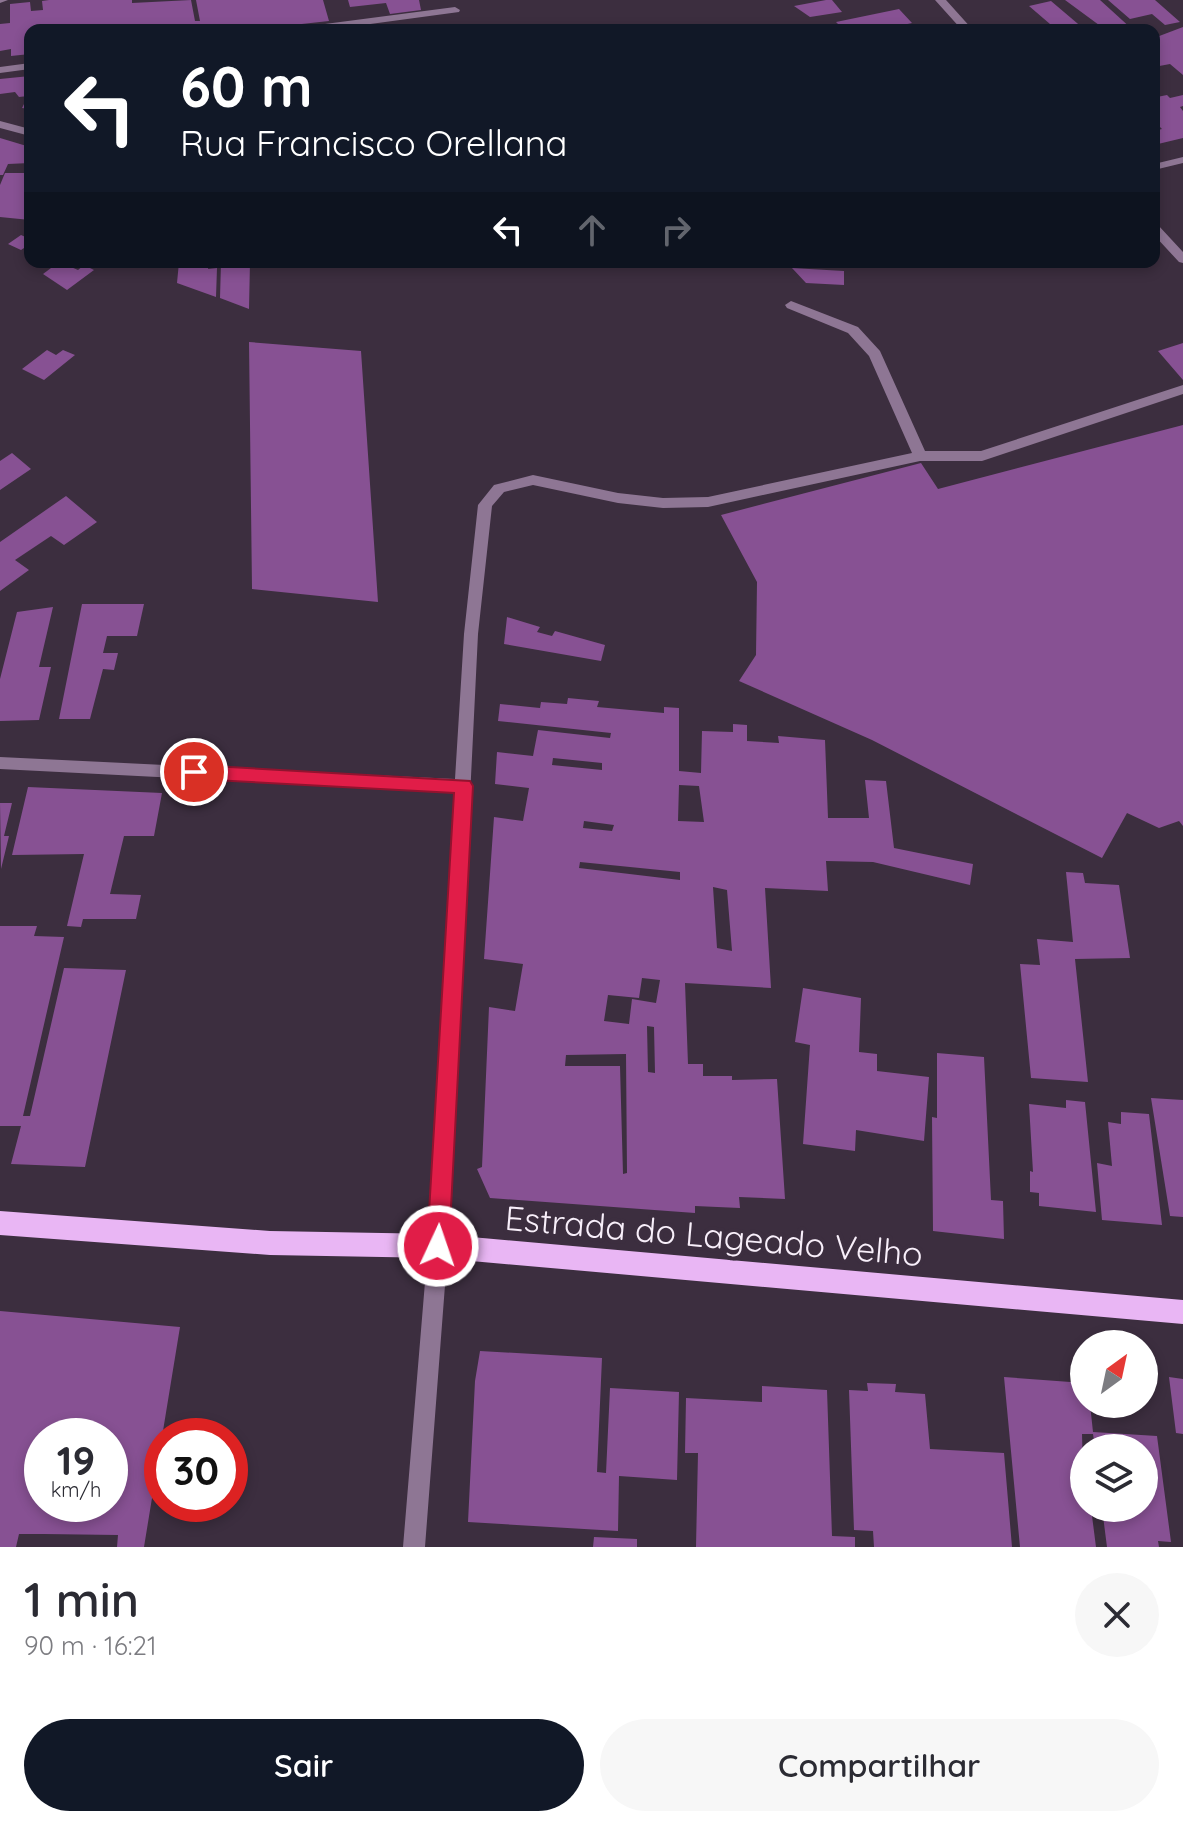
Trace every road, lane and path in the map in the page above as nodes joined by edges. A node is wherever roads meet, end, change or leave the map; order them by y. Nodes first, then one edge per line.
1 (941, 0) edge
2 (455, 10) dead end
3 (348, 24) edge
4 (963, 24) edge
5 (24, 67) edge
6 (0, 70) edge
7 (0, 124) edge
8 (24, 131) edge
9 (1183, 160) edge
10 (1160, 166) edge
11 (1160, 234) edge
12 (1183, 259) edge
13 (791, 305) dead end
14 (1183, 389) edge
15 (920, 456) junction
16 (0, 763) edge
17 (464, 786) junction
18 (0, 1223) edge
19 (438, 1246) junction
20 (1183, 1312) edge
21 (414, 1547) edge

1 - 4 street
2 - 3 street
5 - 6 street
7 - 8 street
9 - 10 street
11 - 12 street
13 - 15 street
14 - 15 street
15 - 17 street
16 - 17 street
17 - 19 street
18 - 19 main road, Estrada do Lageado Velho
19 - 20 main road, Estrada do Lageado Velho
19 - 21 street

